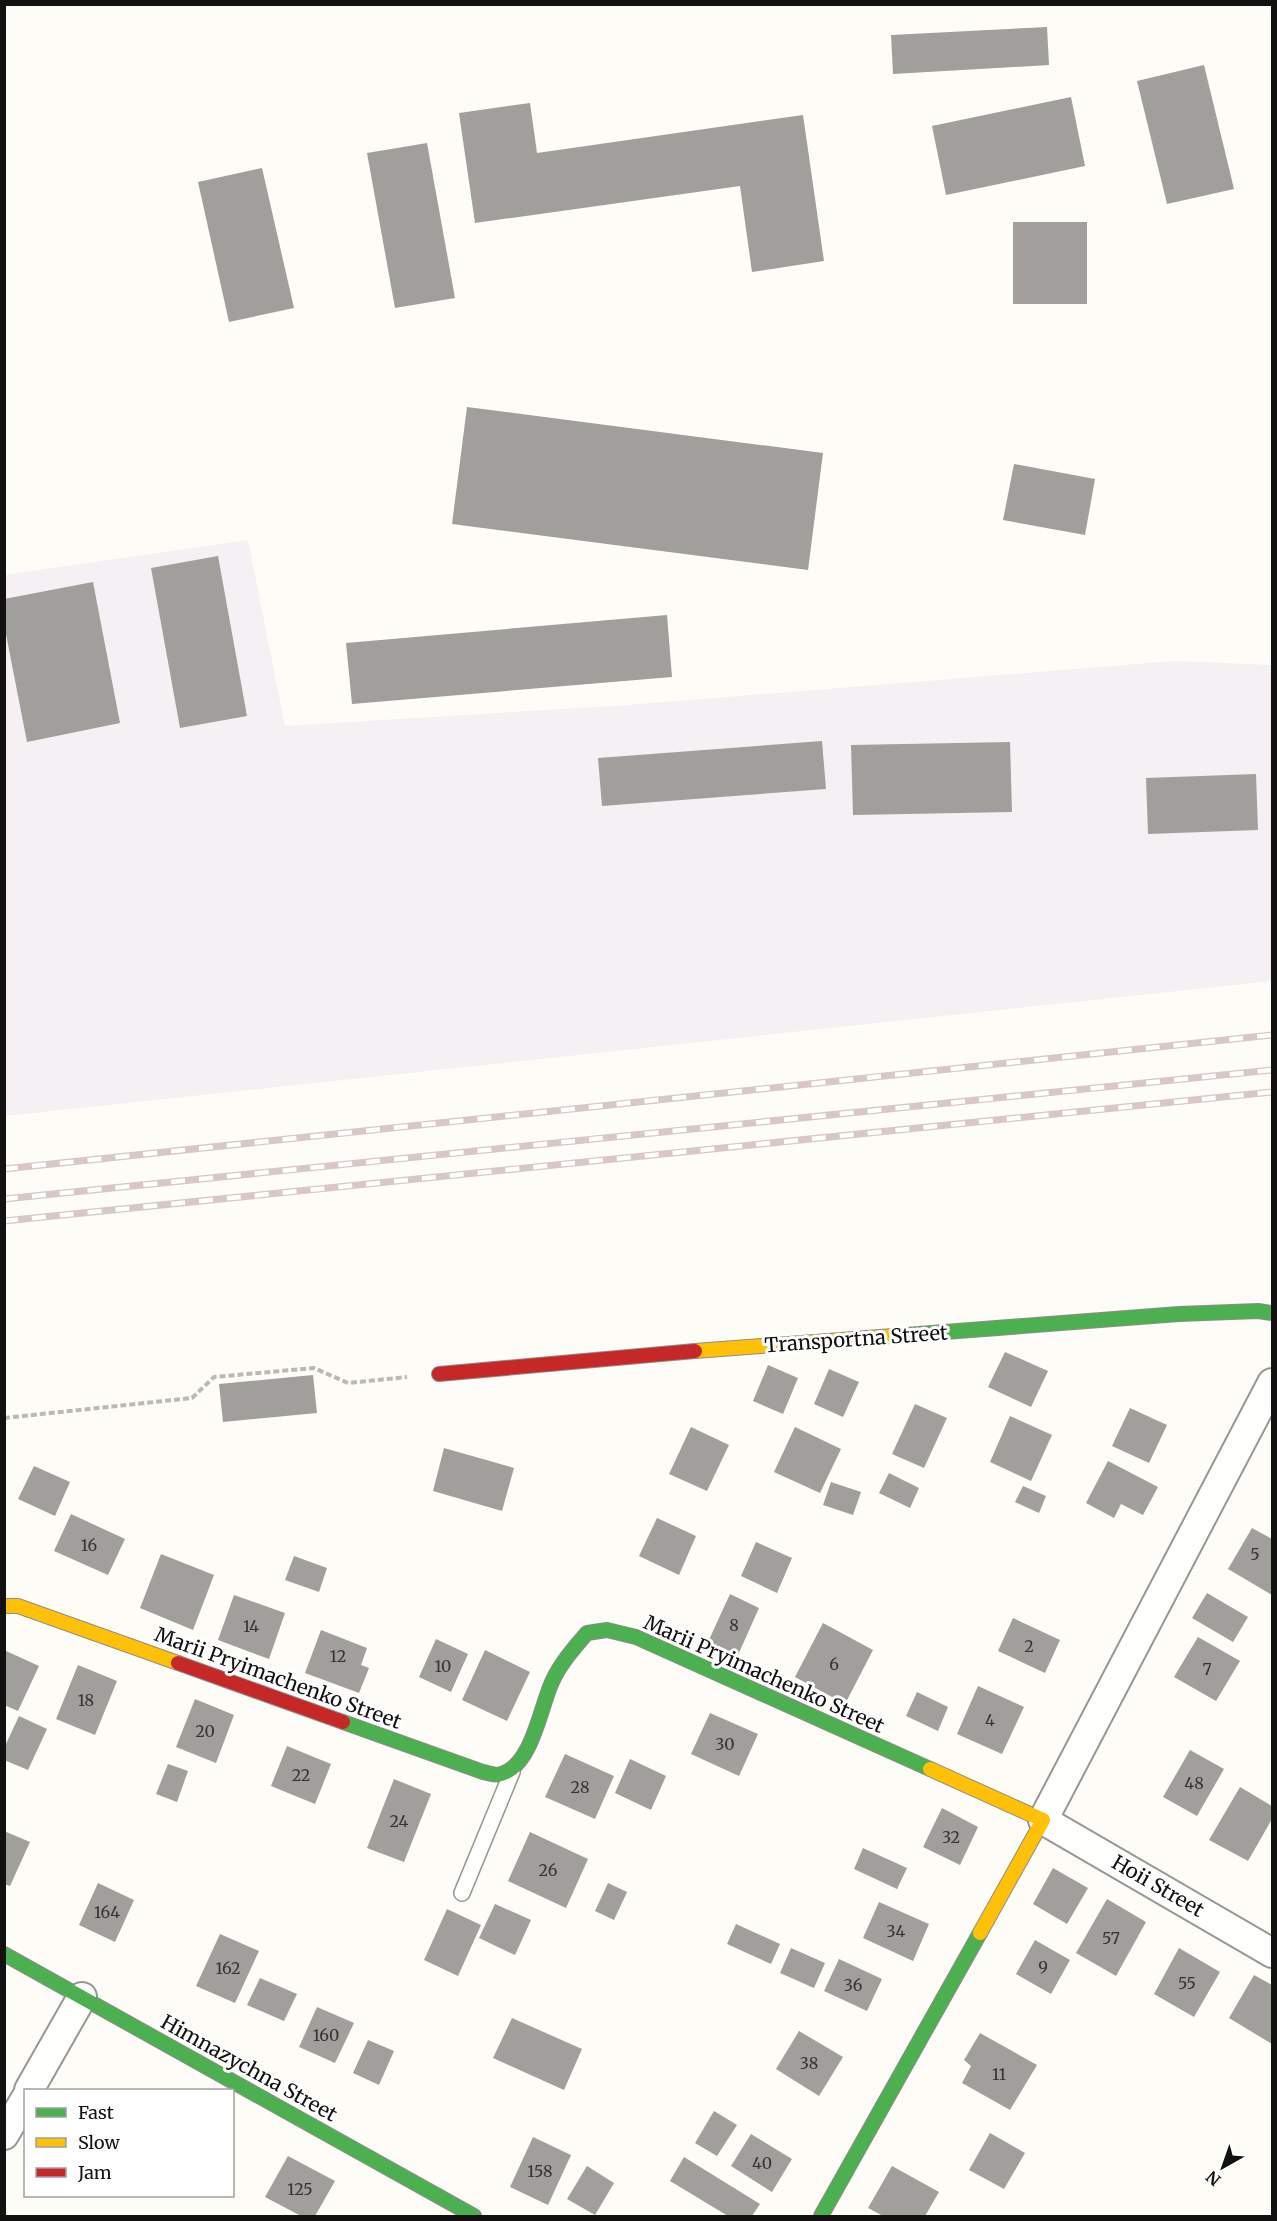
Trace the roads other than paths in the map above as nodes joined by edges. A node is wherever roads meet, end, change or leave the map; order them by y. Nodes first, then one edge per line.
1 (1272, 1313) edge
2 (440, 1374) road end
3 (1272, 1383) edge
4 (4, 1606) edge
5 (514, 1767) junction
6 (1043, 1820) junction
7 (462, 1893) dead end
8 (1272, 1953) edge
9 (4, 1954) edge
10 (82, 1997) junction
11 (30, 2089) edge
12 (24, 2100) edge
13 (4, 2135) edge
14 (474, 2217) edge
15 (821, 2217) edge

1 - 2 street, Transportna Street
3 - 6 street
4 - 5 street, Marii Pryimachenko Street
5 - 6 street, Marii Pryimachenko Street
5 - 7 lane
6 - 8 street, Hoii Street
6 - 15 street
9 - 10 street, Himnazychna Street
10 - 11 street
10 - 14 street, Himnazychna Street
12 - 13 street

